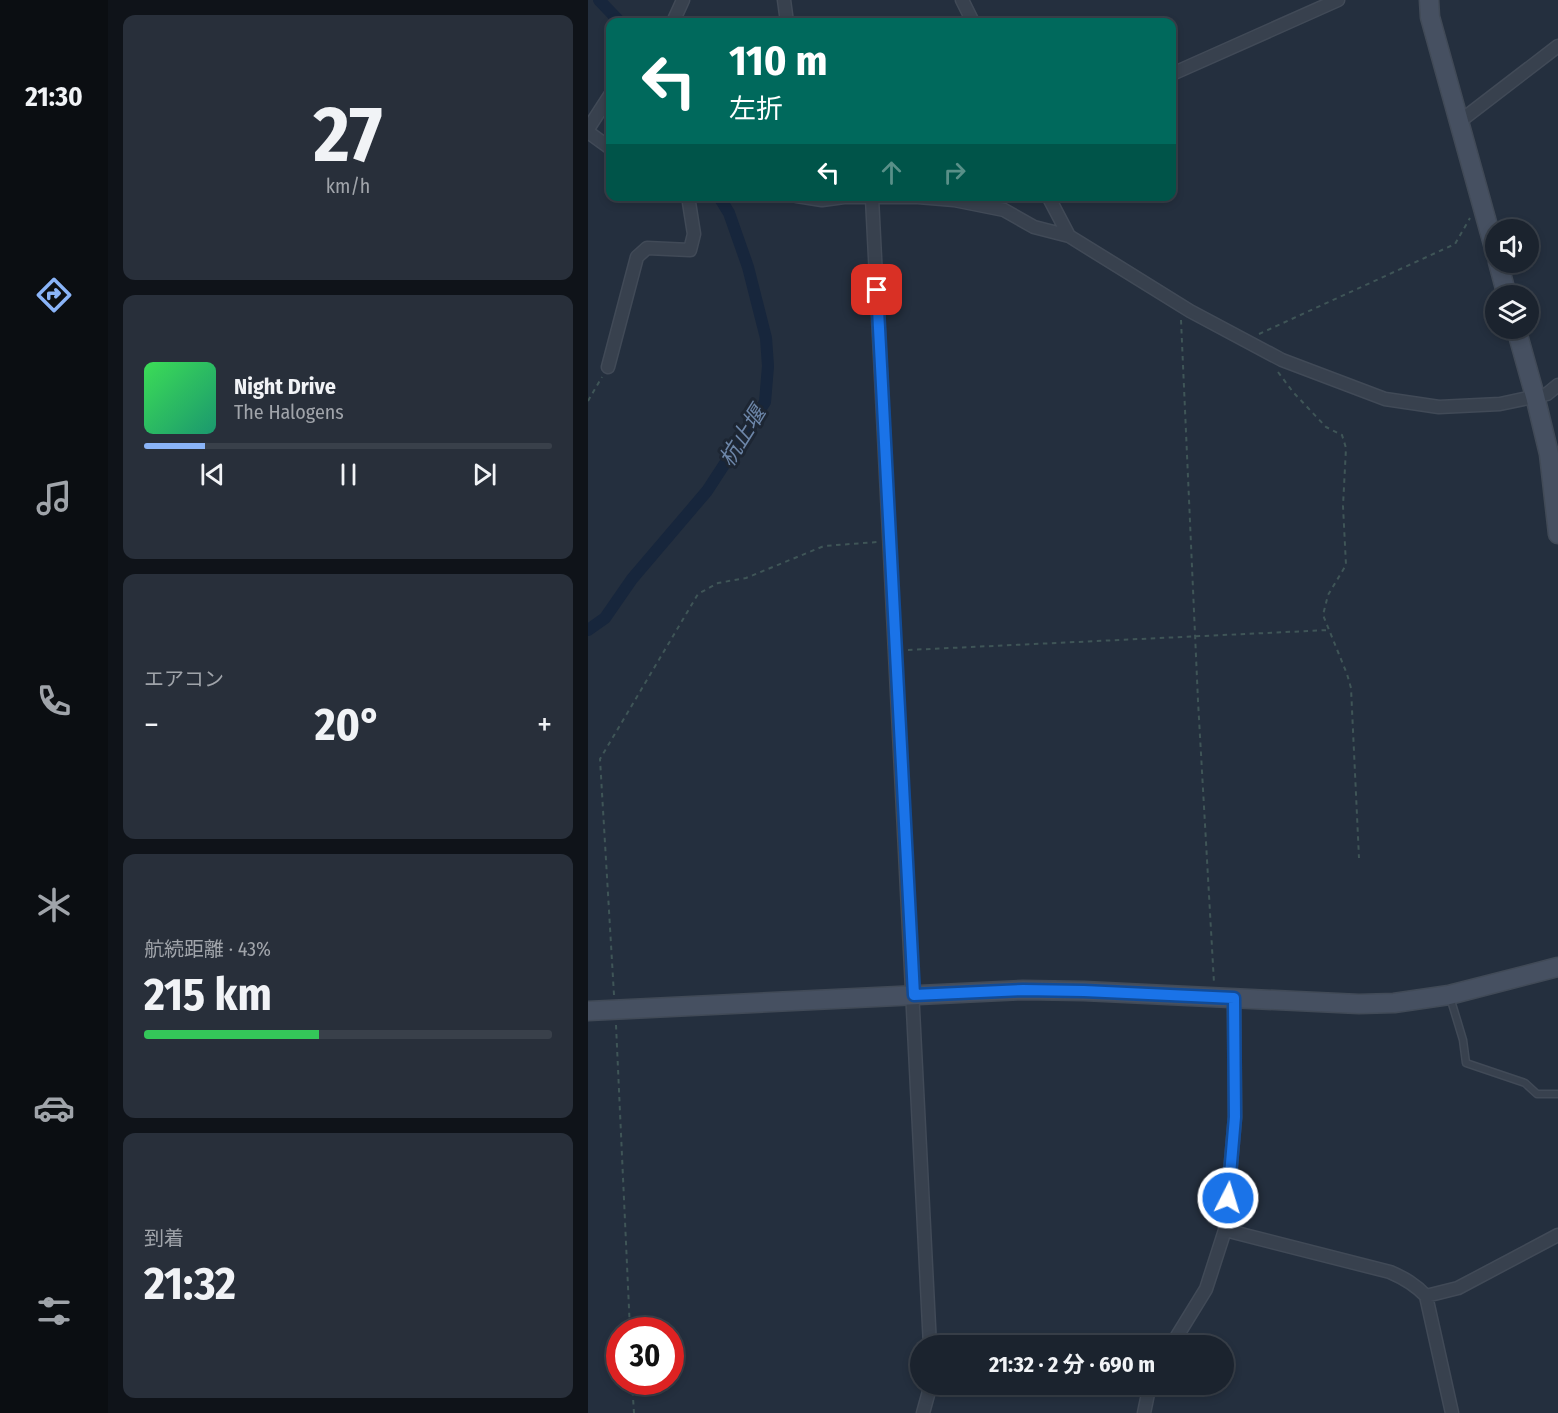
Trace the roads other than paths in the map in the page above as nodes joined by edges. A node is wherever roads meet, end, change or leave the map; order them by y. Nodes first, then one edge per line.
1 (683, 0) edge
2 (784, 0) edge
3 (962, 0) edge
4 (1338, 0) edge
5 (1429, 0) edge
6 (675, 18) edge
7 (786, 18) edge
8 (971, 18) edge
9 (1558, 46) edge
10 (1176, 72) edge
11 (606, 101) edge
12 (1459, 122) junction
13 (588, 130) edge
14 (606, 145) edge
15 (691, 201) edge
16 (872, 201) edge
17 (959, 201) edge
18 (1051, 201) edge
19 (1485, 219) edge
20 (1069, 236) junction
21 (1519, 339) edge
22 (608, 366) road end
23 (1558, 385) edge
24 (1535, 396) junction
25 (1558, 534) edge
26 (1558, 967) edge
27 (914, 995) junction
28 (1449, 995) junction
29 (1234, 998) junction
30 (588, 1011) edge
31 (1558, 1094) edge
32 (1225, 1230) junction
33 (1558, 1235) edge
34 (1426, 1296) junction
35 (929, 1335) edge
36 (1179, 1335) edge
37 (928, 1395) edge
38 (1148, 1395) edge
39 (923, 1413) edge
40 (1144, 1413) edge
41 (1452, 1413) edge

1 - 6 street
2 - 7 street
3 - 8 street
4 - 10 street
5 - 12 street
9 - 12 street
11 - 13 street
12 - 19 street
13 - 14 street
15 - 22 street
16 - 27 street
17 - 20 street
18 - 20 street
20 - 24 street
21 - 24 street
23 - 24 street
24 - 25 street
26 - 28 street
27 - 29 street
27 - 30 street
27 - 35 street
28 - 29 street
28 - 31 lane
29 - 32 street
32 - 34 street
32 - 36 street
33 - 34 street
34 - 41 street
37 - 39 street
38 - 40 street

